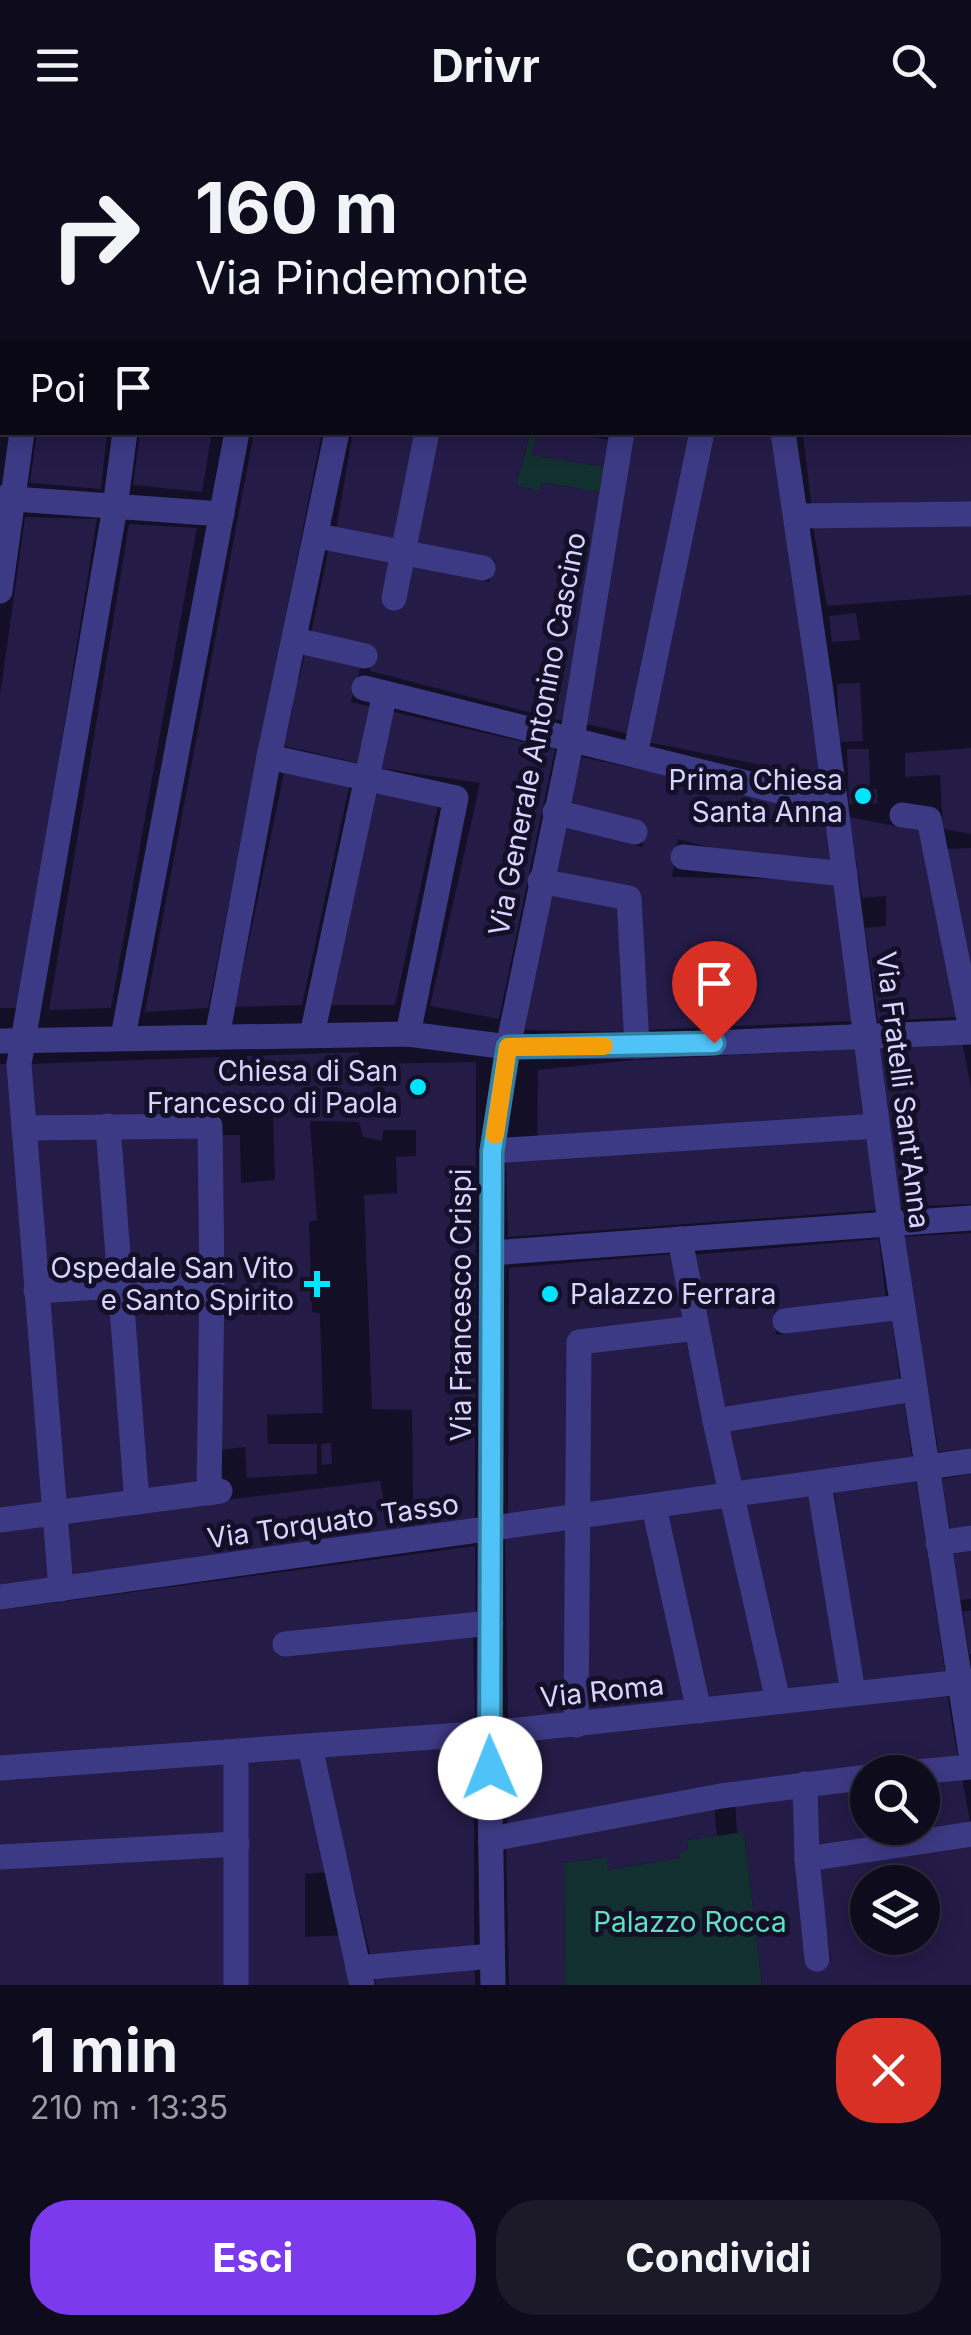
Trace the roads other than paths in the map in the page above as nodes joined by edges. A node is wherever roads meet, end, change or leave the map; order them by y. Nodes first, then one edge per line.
1 (21, 435) edge
2 (124, 435) edge
3 (236, 435) edge
4 (336, 435) edge
5 (425, 435) edge
6 (622, 435) edge
7 (701, 435) edge
8 (783, 435) edge
9 (7, 498) edge
10 (115, 508) junction
11 (222, 514) junction
12 (971, 514) edge
13 (796, 516) junction
14 (318, 536) junction
15 (403, 552) junction
16 (483, 568) dead end
17 (0, 591) edge
18 (394, 598) dead end
19 (295, 640) junction
20 (365, 656) dead end
21 (572, 740) junction
22 (636, 755) junction
23 (269, 756) junction
24 (365, 778) junction
25 (835, 805) junction
26 (555, 812) junction
27 (902, 815) dead end
28 (635, 832) dead end
29 (683, 857) dead end
30 (844, 874) junction
31 (540, 881) junction
32 (971, 1031) edge
33 (408, 1034) junction
34 (312, 1035) junction
35 (122, 1037) junction
36 (217, 1037) junction
37 (866, 1038) junction
38 (13, 1040) edge
39 (637, 1046) junction
40 (508, 1047) junction
41 (108, 1126) junction
42 (876, 1126) junction
43 (24, 1128) junction
44 (492, 1151) junction
45 (971, 1218) edge
46 (890, 1222) junction
47 (680, 1238) junction
48 (492, 1253) junction
49 (212, 1280) junction
50 (120, 1286) junction
51 (36, 1291) junction
52 (902, 1307) junction
53 (786, 1320) dead end
54 (696, 1328) junction
55 (914, 1389) junction
56 (714, 1421) junction
57 (971, 1462) edge
58 (926, 1468) junction
59 (819, 1483) junction
60 (731, 1496) junction
61 (137, 1502) junction
62 (654, 1507) junction
63 (54, 1513) junction
64 (578, 1518) junction
65 (0, 1520) edge
66 (490, 1530) junction
67 (971, 1538) edge
68 (938, 1543) junction
69 (61, 1589) junction
70 (0, 1597) edge
71 (959, 1605) edge
72 (491, 1623) junction
73 (285, 1644) dead end
74 (966, 1681) edge
75 (853, 1694) junction
76 (778, 1701) junction
77 (699, 1711) junction
78 (576, 1725) junction
79 (489, 1733) junction
80 (310, 1747) junction
81 (236, 1752) junction
82 (971, 1754) edge
83 (971, 1767) edge
84 (0, 1768) edge
85 (940, 1770) edge
86 (850, 1780) edge
87 (806, 1784) junction
88 (971, 1834) edge
89 (491, 1839) junction
90 (237, 1844) junction
91 (0, 1857) edge
92 (807, 1859) junction
93 (492, 1956) junction
94 (817, 1959) dead end
95 (360, 1977) edge
96 (236, 1985) edge
97 (493, 1985) edge

1 - 9 street
2 - 10 street
3 - 11 street
4 - 14 street
5 - 15 street
6 - 21 street, Via Generale Antonino Cascino
7 - 22 street
8 - 13 street, Via Fratelli Sant'Anna
9 - 10 street
9 - 17 street
10 - 11 street
10 - 38 street
11 - 35 street
12 - 13 street
13 - 25 street, Via Fratelli Sant'Anna
14 - 15 street
14 - 19 street
15 - 16 street
15 - 18 street
19 - 20 street
19 - 23 street
21 - 22 street
21 - 24 street
21 - 26 street, Via Generale Antonino Cascino
22 - 25 street
23 - 24 street
23 - 36 street
24 - 33 street
24 - 34 street
25 - 30 street, Via Fratelli Sant'Anna
26 - 28 street
26 - 31 street, Via Generale Antonino Cascino
27 - 32 street
29 - 30 street
30 - 37 street, Via Fratelli Sant'Anna
31 - 39 street
31 - 40 street, Via Generale Antonino Cascino
32 - 37 street
33 - 34 street
33 - 40 street
34 - 36 street
35 - 36 street
35 - 38 street
37 - 39 street
37 - 42 street, Via Fratelli Sant'Anna
38 - 43 street
39 - 40 street
40 - 44 street, Via Francesco Crispi
41 - 43 street
41 - 49 street
41 - 50 street
42 - 44 street
42 - 46 street, Via Fratelli Sant'Anna
43 - 51 street
44 - 48 street, Via Francesco Crispi
45 - 46 street
46 - 47 street
46 - 52 street, Via Fratelli Sant'Anna
47 - 48 street
47 - 54 street
48 - 66 street, Via Francesco Crispi
49 - 50 street
49 - 61 street
50 - 51 street
50 - 61 street
51 - 63 street
52 - 53 street
52 - 55 street, Via Fratelli Sant'Anna
54 - 56 street
54 - 64 street
55 - 56 street
55 - 58 street, Via Fratelli Sant'Anna
56 - 60 street
57 - 58 street, Via Torquato Tasso
58 - 59 street, Via Torquato Tasso
58 - 68 street, Via Fratelli Sant'Anna
59 - 60 street, Via Torquato Tasso
59 - 75 street
60 - 62 street, Via Torquato Tasso
60 - 76 street
61 - 63 street
62 - 64 street, Via Torquato Tasso
62 - 77 street
63 - 65 street
63 - 69 street
64 - 66 street, Via Torquato Tasso
64 - 78 street
66 - 69 street, Via Torquato Tasso
66 - 72 street, Via Francesco Crispi
67 - 68 street
68 - 71 street, Via Fratelli Sant'Anna
69 - 70 street, Via Torquato Tasso
71 - 74 street, Via Fratelli Sant'Anna
72 - 73 street
72 - 79 street, Via Francesco Crispi
74 - 75 street, Via Roma
74 - 82 street, Via Fratelli Sant'Anna
75 - 76 street, Via Roma
76 - 77 street, Via Roma
77 - 78 street, Via Roma
78 - 79 street, Via Roma
79 - 80 street, Via Roma
79 - 89 street, Via Francesco Crispi
80 - 81 street, Via Roma
80 - 95 street
81 - 84 street, Via Roma
81 - 90 street
83 - 85 street
86 - 87 street
87 - 89 street
87 - 92 street
88 - 92 street
89 - 93 street, Via Francesco Crispi
90 - 91 street
90 - 96 street
92 - 94 street
93 - 95 street
93 - 97 street, Via Francesco Crispi

